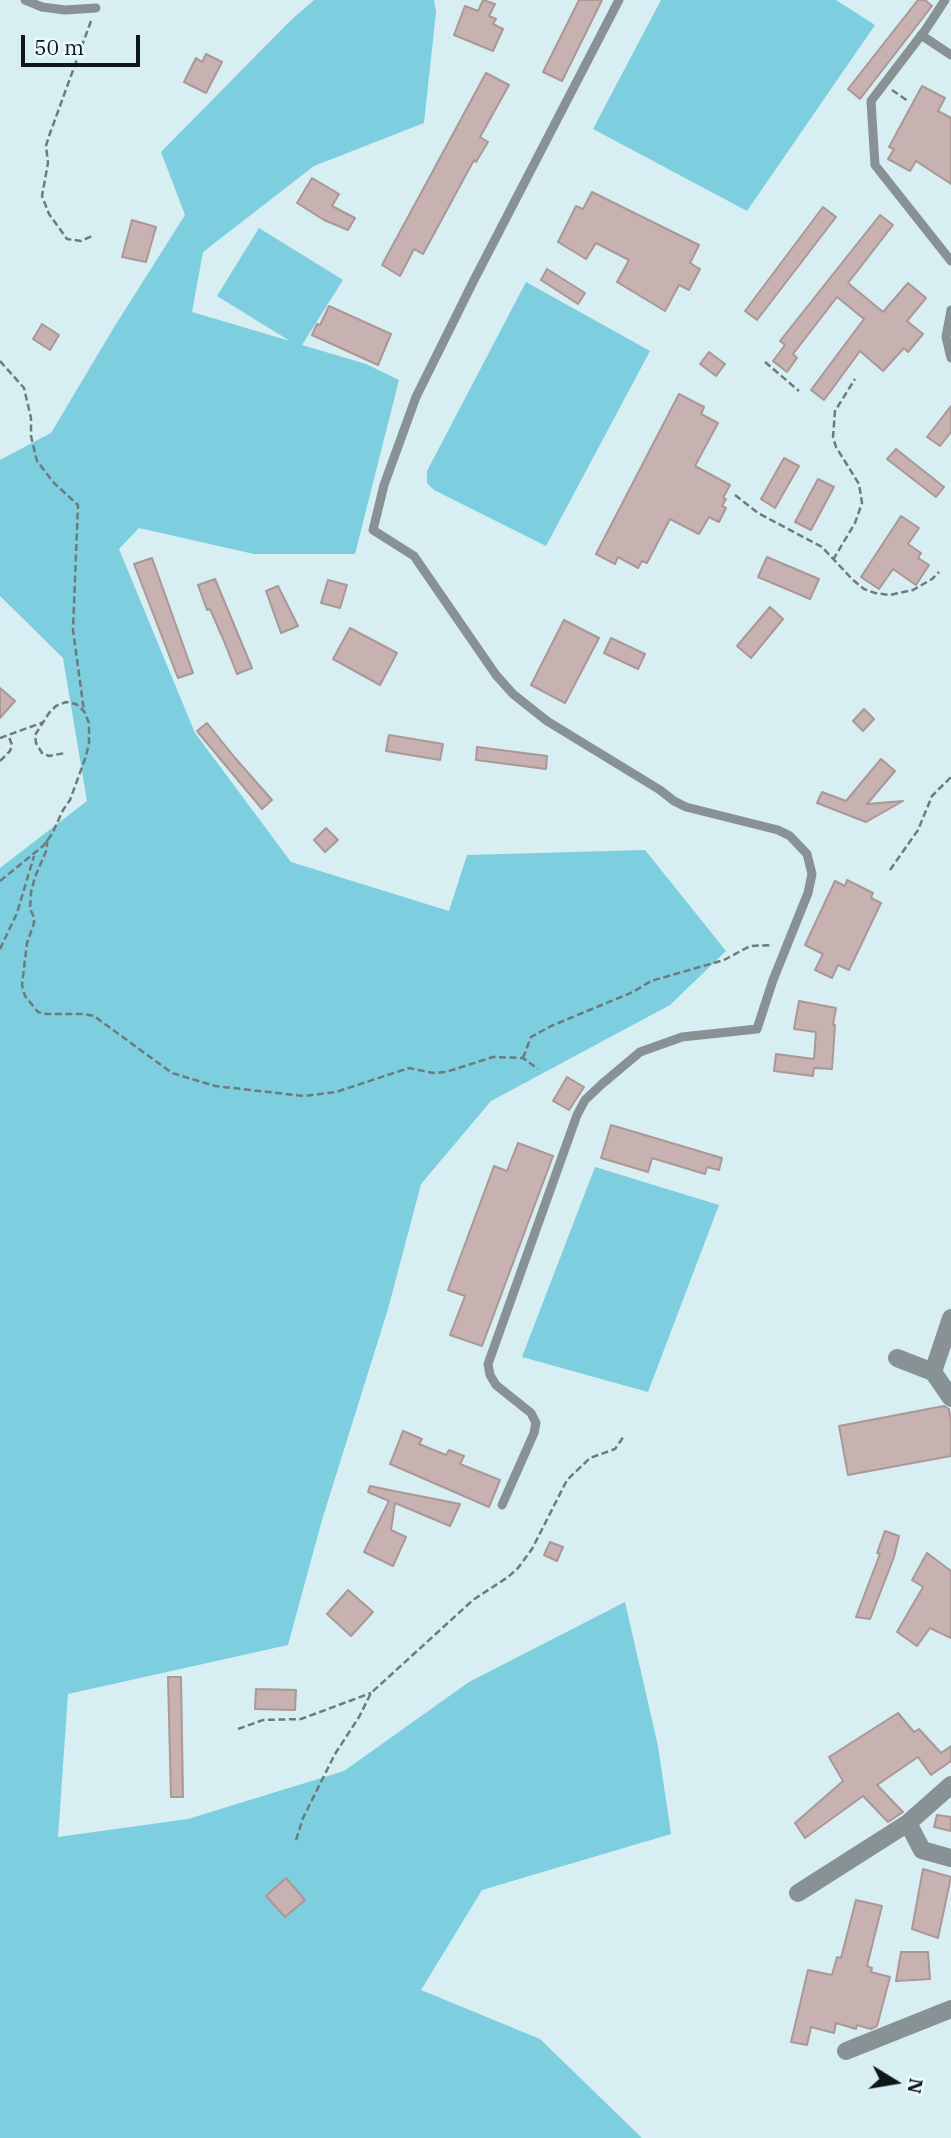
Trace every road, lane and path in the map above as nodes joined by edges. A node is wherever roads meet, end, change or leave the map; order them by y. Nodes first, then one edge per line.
1 (25, 0) edge
2 (619, 0) edge
3 (945, 0) edge
4 (96, 8) joint
5 (921, 35) junction
6 (951, 55) edge
7 (884, 84) junction
8 (908, 101) dead end
9 (92, 236) dead end
10 (951, 261) edge
11 (951, 310) edge
12 (951, 358) edge
13 (0, 361) edge
14 (765, 362) dead end
15 (855, 379) dead end
16 (799, 391) dead end
17 (735, 495) dead end
18 (834, 560) junction
19 (939, 572) dead end
20 (84, 711) junction
21 (44, 722) junction
22 (9, 737) junction
23 (0, 738) edge
24 (65, 753) dead end
25 (0, 761) edge
26 (951, 778) edge
27 (47, 840) junction
28 (35, 853) junction
29 (890, 870) dead end
30 (0, 881) edge
31 (778, 946) dead end
32 (0, 949) edge
33 (523, 1058) junction
34 (538, 1069) dead end
35 (951, 1318) edge
36 (897, 1358) dead end
37 (933, 1372) junction
38 (951, 1398) edge
39 (624, 1436) dead end
40 (502, 1504) dead end
41 (370, 1693) junction
42 (238, 1729) dead end
43 (951, 1784) edge
44 (908, 1824) junction
45 (296, 1840) dead end
46 (951, 1858) edge
47 (798, 1893) dead end
48 (951, 2009) edge
49 (846, 2051) dead end

1 - 4 lane
2 - 40 lane
3 - 5 lane
4 - 9 path
5 - 6 lane
5 - 7 lane
7 - 8 path
7 - 10 lane
11 - 12 lane
13 - 20 path
14 - 16 path
15 - 18 path
17 - 18 path
18 - 19 path
20 - 21 path
20 - 27 path
21 - 22 path
21 - 24 path
22 - 23 path
22 - 25 path
26 - 29 path
27 - 28 path
27 - 33 path
28 - 30 path
28 - 32 path
31 - 33 path
33 - 34 path
35 - 37 street
36 - 37 street
37 - 38 street
39 - 41 path
41 - 42 path
41 - 45 path
43 - 44 street
44 - 46 street
44 - 47 street
48 - 49 street

